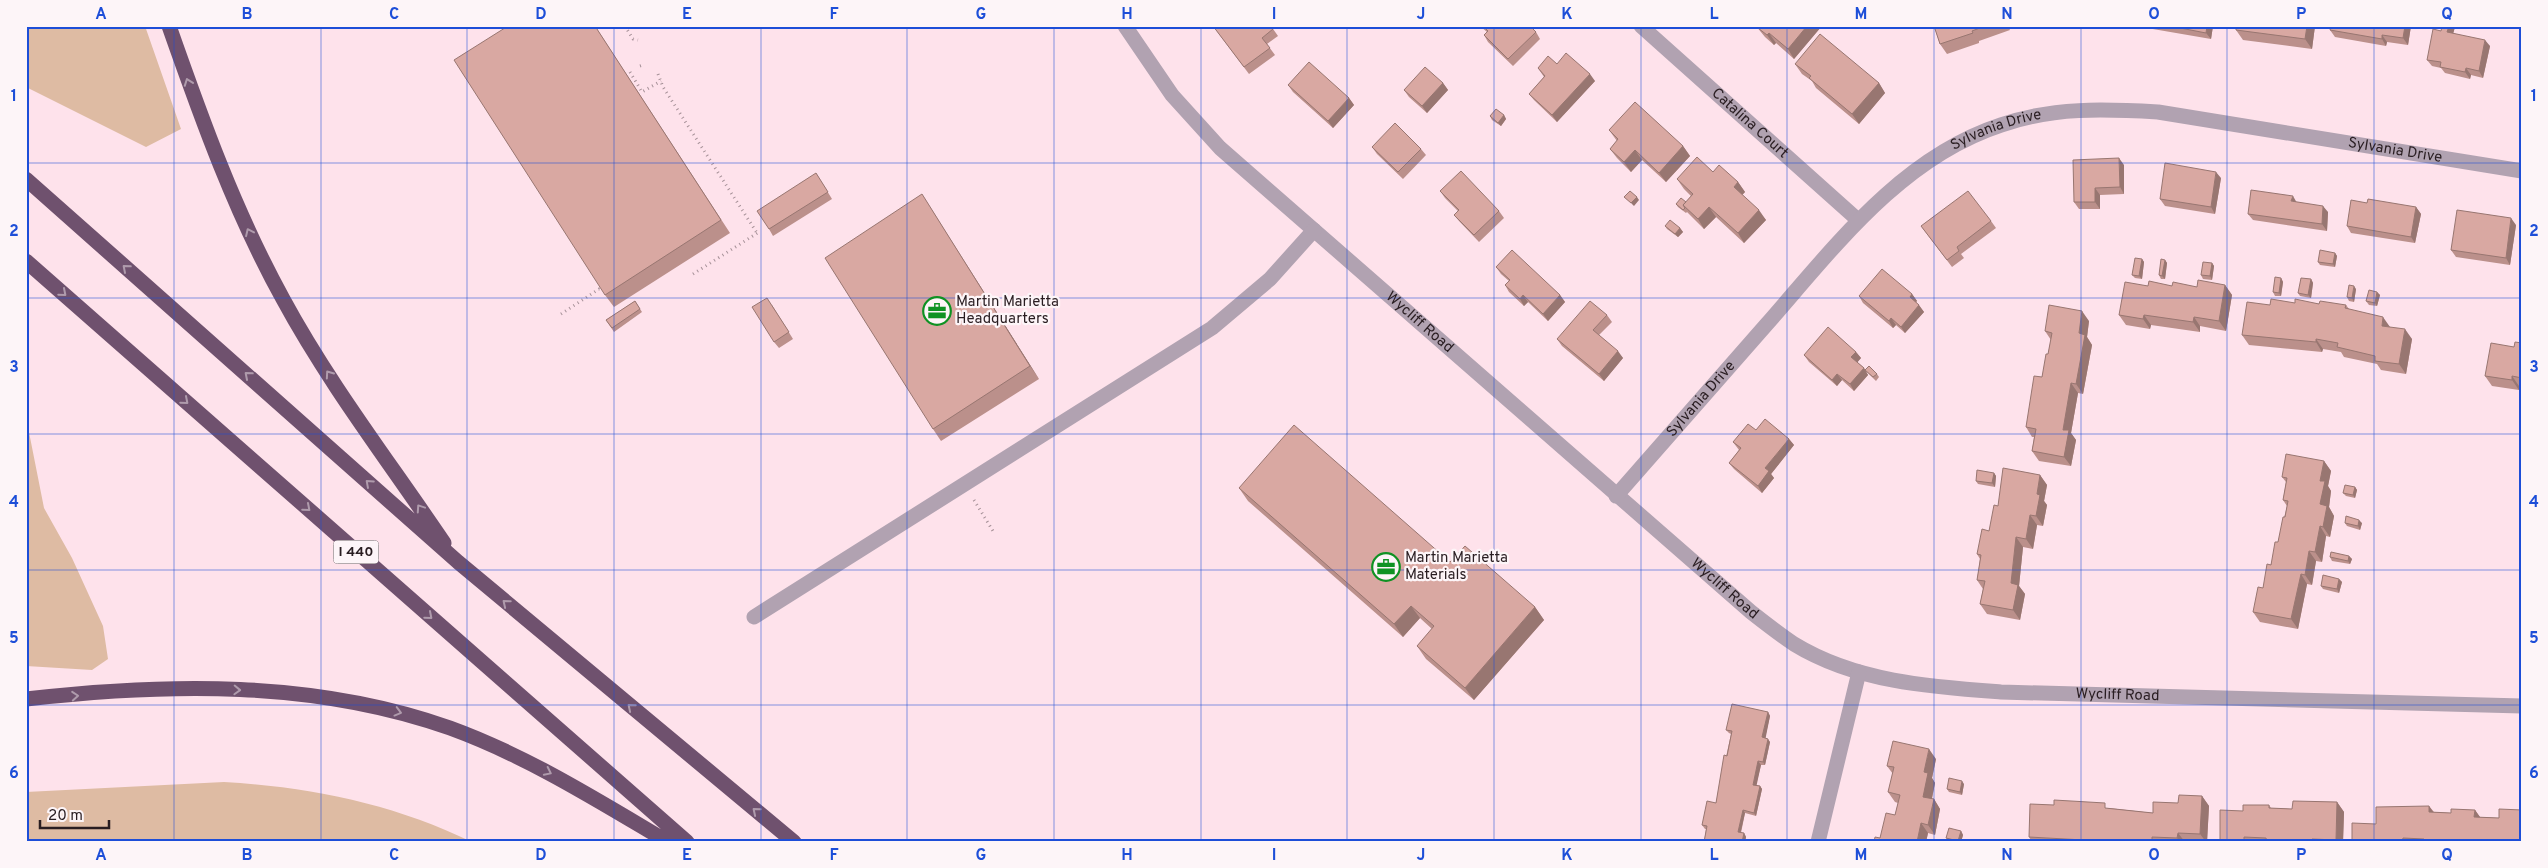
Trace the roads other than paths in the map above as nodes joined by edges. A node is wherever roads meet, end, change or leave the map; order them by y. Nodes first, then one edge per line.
1 (169, 26) edge
2 (1124, 26) edge
3 (1641, 26) edge
4 (2522, 171) edge
5 (26, 179) edge
6 (1858, 220) junction
7 (1314, 230) junction
8 (26, 261) edge
9 (1616, 496) junction
10 (458, 562) junction
11 (754, 616) dead end
12 (1859, 672) junction
13 (26, 699) edge
14 (2522, 706) edge
15 (668, 842) edge
16 (687, 842) edge
17 (794, 842) edge
18 (1818, 842) edge

10 -> 1 highway
2 - 7 street, Wycliff Road
3 - 6 street, Catalina Court
4 - 6 street, Sylvania Drive
10 -> 5 highway
6 - 9 street, Sylvania Drive
7 - 9 street, Wycliff Road
7 - 11 street
8 -> 16 highway, I 440
9 - 12 street, Wycliff Road
17 -> 10 highway
12 - 14 street, Wycliff Road
12 - 18 street
13 -> 15 highway

